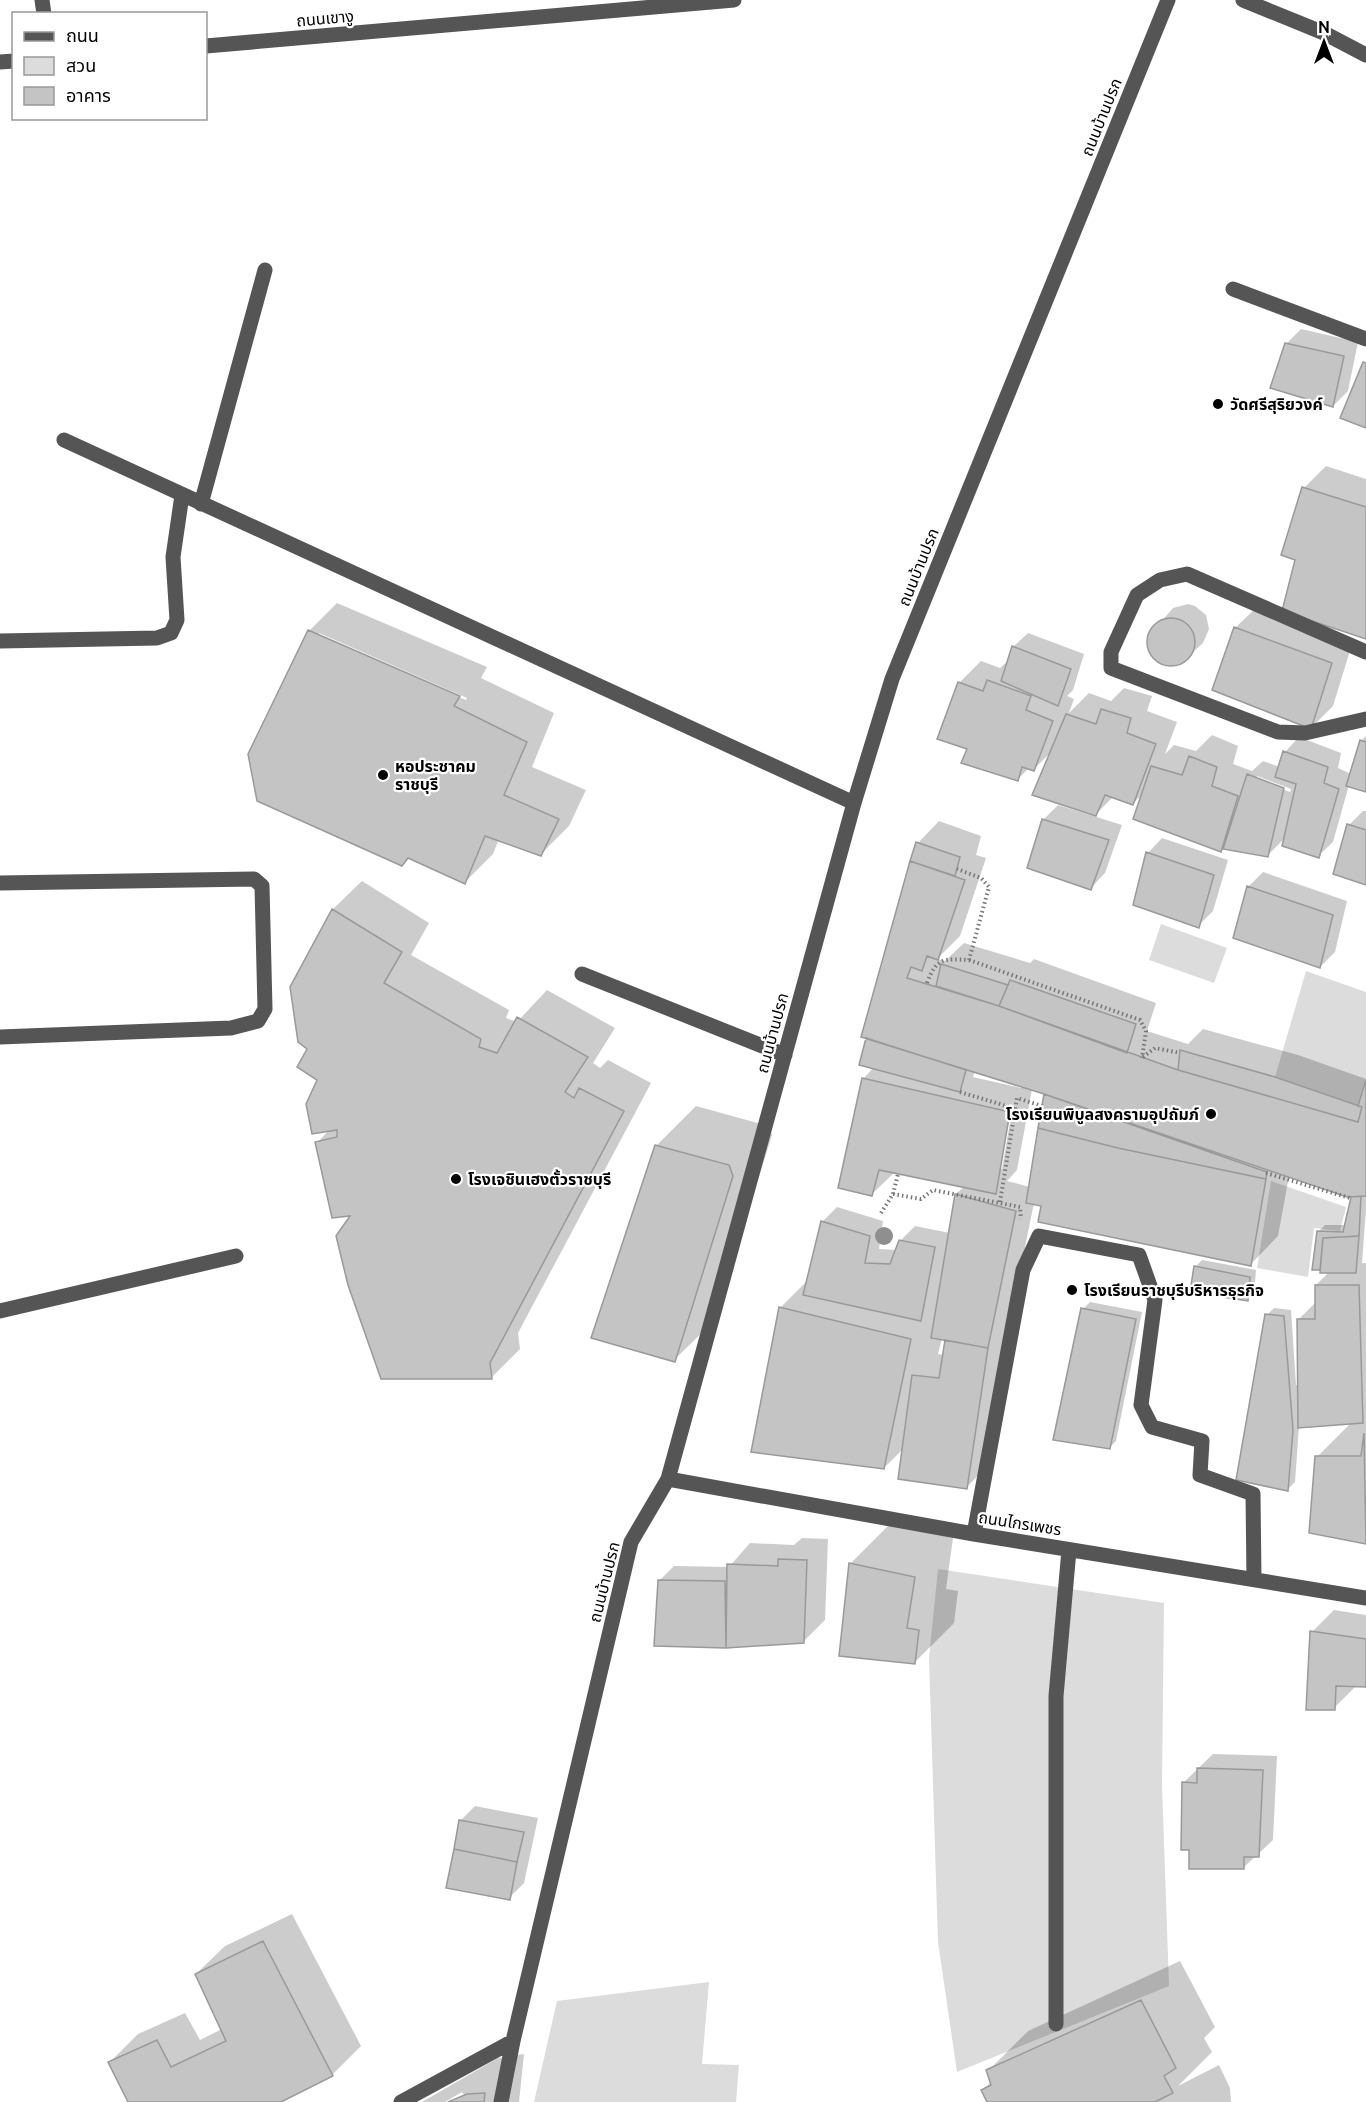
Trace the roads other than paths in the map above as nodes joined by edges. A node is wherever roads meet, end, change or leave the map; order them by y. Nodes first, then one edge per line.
1 (734, 0) edge
2 (1168, 0) edge
3 (1243, 0) edge
4 (207, 46) edge
5 (1366, 55) edge
6 (265, 270) dead end
7 (1233, 289) dead end
8 (1366, 339) edge
9 (64, 440) dead end
10 (182, 495) junction
11 (201, 504) junction
12 (0, 641) edge
13 (1366, 652) edge
14 (1366, 719) edge
15 (854, 803) junction
16 (0, 883) edge
17 (582, 974) dead end
18 (0, 1037) edge
19 (784, 1055) junction
20 (236, 1256) dead end
21 (0, 1311) edge
22 (668, 1479) junction
23 (974, 1534) junction
24 (1069, 1550) junction
25 (1254, 1579) junction
26 (1366, 1598) edge
27 (1056, 2024) dead end
28 (513, 2041) junction
29 (401, 2102) edge
30 (501, 2102) edge

1 - 4 street, ถนนเขางู
2 - 15 street, ถนนบ้านปรก
3 - 5 street
6 - 11 street
7 - 8 street
9 - 10 street
10 - 11 street
10 - 12 street
11 - 15 street
13 - 14 street
15 - 19 street, ถนนบ้านปรก
16 - 18 street
17 - 19 street
19 - 22 street, ถนนบ้านปรก
20 - 21 street
22 - 23 street, ถนนไกรเพชร
22 - 28 street, ถนนบ้านปรก
23 - 24 street, ถนนไกรเพชร
23 - 25 street
24 - 25 street, ถนนไกรเพชร
24 - 27 street
25 - 26 street, ถนนไกรเพชร
28 - 29 street
28 - 30 street, ถนนบ้านปรก

